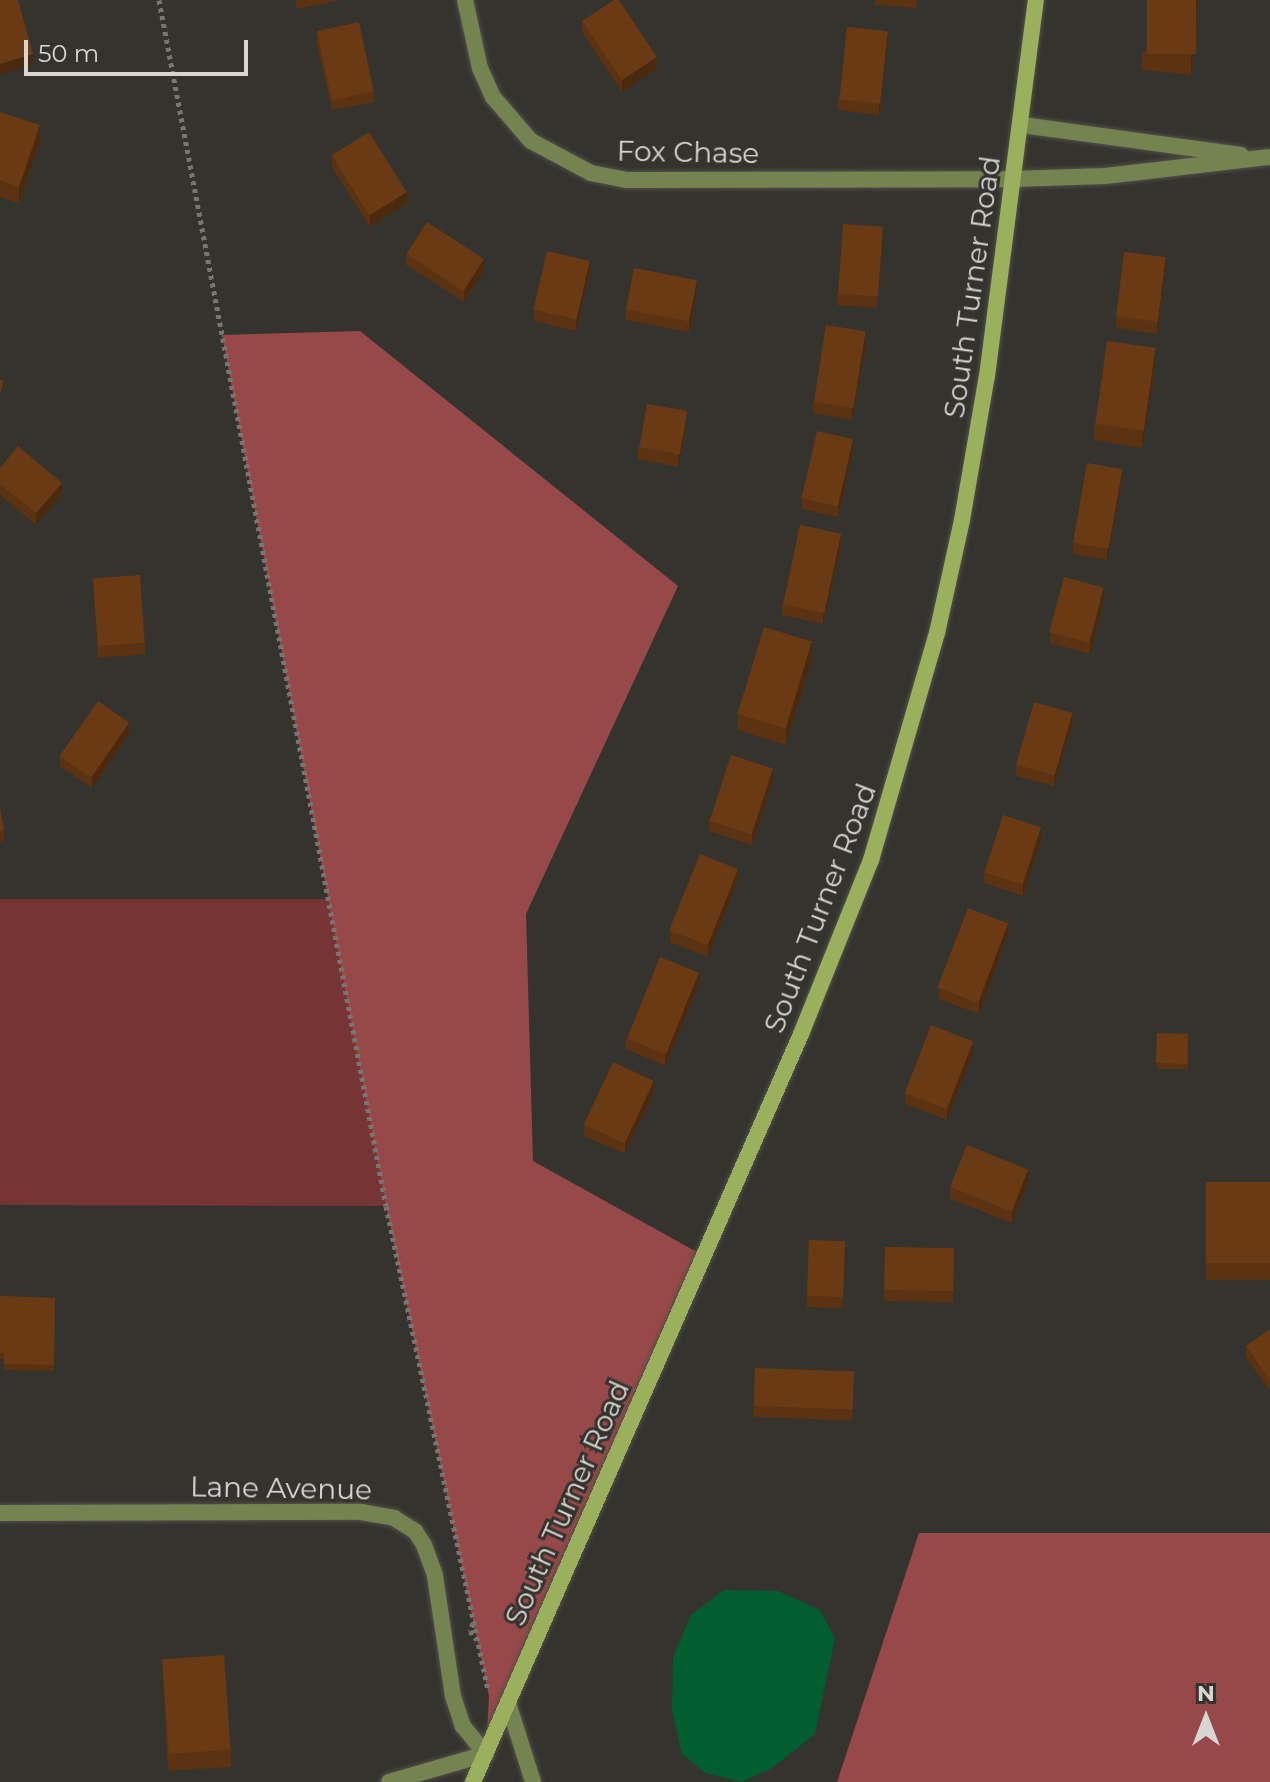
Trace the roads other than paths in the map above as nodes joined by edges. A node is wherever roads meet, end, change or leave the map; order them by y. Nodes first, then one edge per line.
1 (465, 0) edge
2 (1036, 0) edge
3 (1022, 125) junction
4 (1264, 158) edge
5 (1013, 179) junction
6 (0, 1513) edge
7 (508, 1703) junction
8 (486, 1754) junction
9 (389, 1782) edge
10 (473, 1782) edge
11 (533, 1782) edge

1 - 5 street, Fox Chase
2 - 3 street, South Turner Road
3 - 4 street
3 - 5 street, South Turner Road
4 - 5 street, Fox Chase
5 - 7 street, South Turner Road
6 - 8 street, Lane Avenue
7 - 8 street, South Turner Road
7 - 11 street
8 - 9 street
8 - 10 street, South Turner Road

